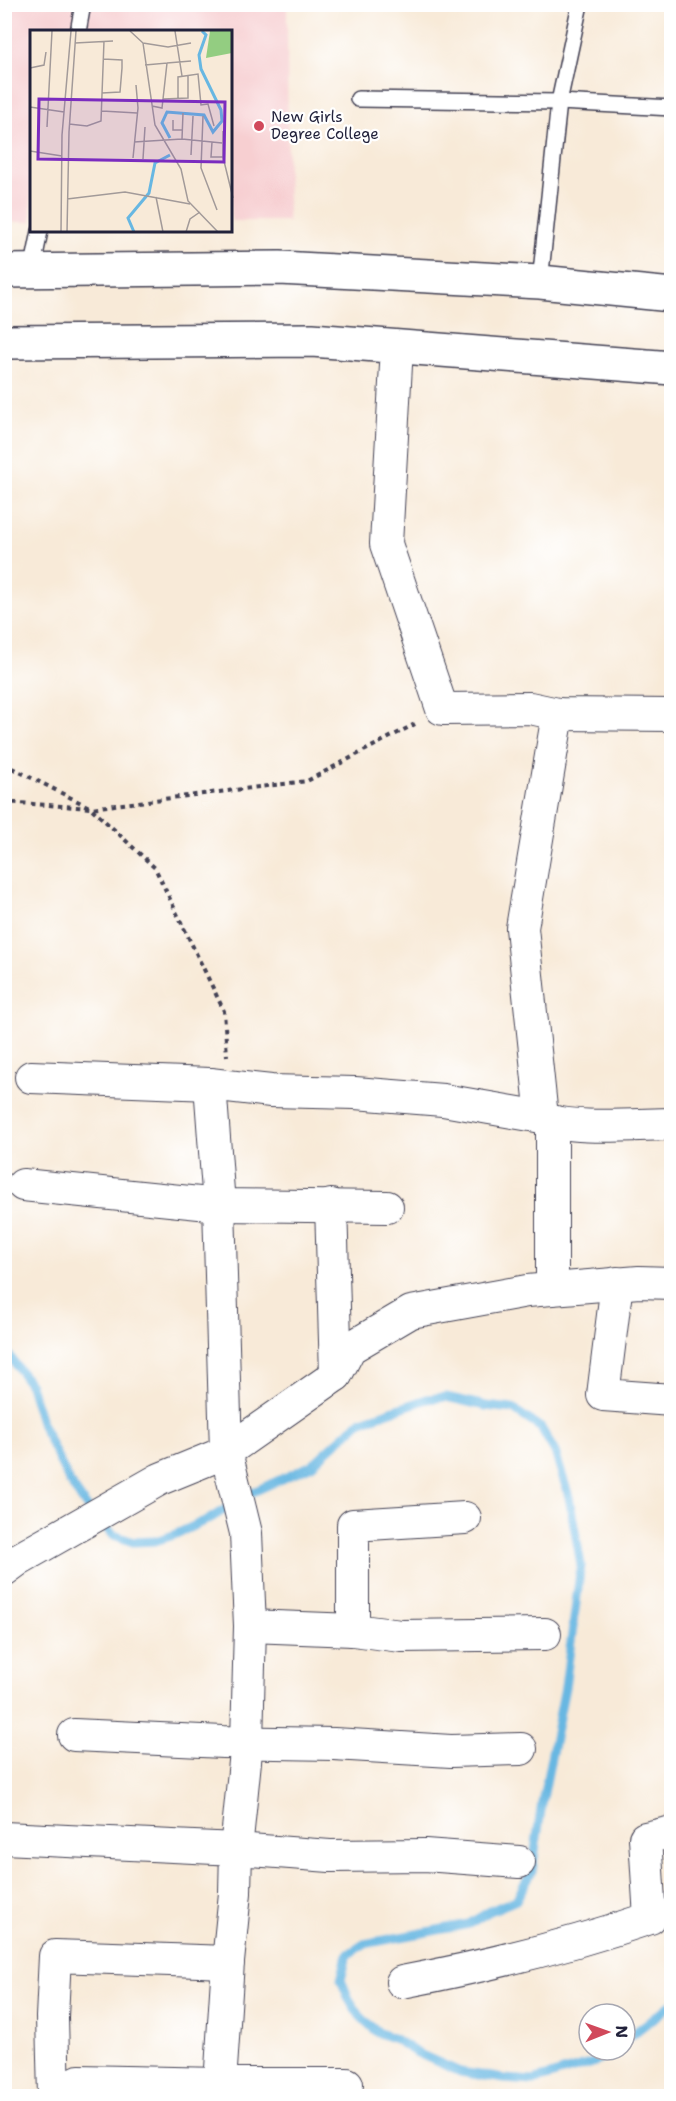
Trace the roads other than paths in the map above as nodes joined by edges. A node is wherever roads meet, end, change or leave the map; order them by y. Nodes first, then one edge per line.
1 (83, 4) edge
2 (580, 4) edge
3 (78, 30) edge
4 (358, 99) dead end
5 (559, 102) junction
6 (672, 108) edge
7 (39, 232) edge
8 (18, 271) edge
9 (540, 282) junction
10 (672, 295) edge
11 (4, 342) edge
12 (397, 347) junction
13 (672, 368) edge
14 (558, 714) junction
15 (672, 715) edge
16 (31, 1077) dead end
17 (219, 1085) junction
18 (547, 1120) junction
19 (672, 1124) edge
20 (23, 1185) dead end
21 (219, 1205) junction
22 (331, 1205) junction
23 (387, 1207) dead end
24 (617, 1283) junction
25 (672, 1283) edge
26 (552, 1289) junction
27 (336, 1375) junction
28 (672, 1400) edge
29 (226, 1452) junction
30 (465, 1518) dead end
31 (12, 1564) edge
32 (250, 1626) junction
33 (353, 1630) junction
34 (545, 1634) dead end
35 (74, 1735) dead end
36 (248, 1742) junction
37 (521, 1749) dead end
38 (672, 1832) edge
39 (4, 1838) edge
40 (236, 1849) junction
41 (519, 1862) dead end
42 (228, 1962) junction
43 (402, 1982) dead end
44 (220, 2084) junction
45 (347, 2084) dead end
46 (51, 2096) edge

1 - 3 lane
2 - 5 lane
4 - 5 lane
5 - 6 lane
5 - 9 lane
7 - 8 lane
8 - 9 main road
9 - 10 main road
11 - 12 main road
12 - 13 main road
12 - 14 street
14 - 15 street
14 - 18 street
16 - 17 street
17 - 18 street
17 - 21 street
18 - 19 street
18 - 26 street
20 - 21 street
21 - 22 street
21 - 29 street
22 - 23 street
22 - 27 street
24 - 25 street
24 - 26 street
24 - 28 street
26 - 27 street
27 - 29 street
29 - 31 street
29 - 32 street
30 - 33 street
32 - 33 street
32 - 36 street
33 - 34 street
35 - 36 street
36 - 37 street
36 - 40 street
38 - 43 street
39 - 40 street
40 - 41 street
40 - 42 street
42 - 44 street
42 - 46 street
44 - 45 street
44 - 46 street

